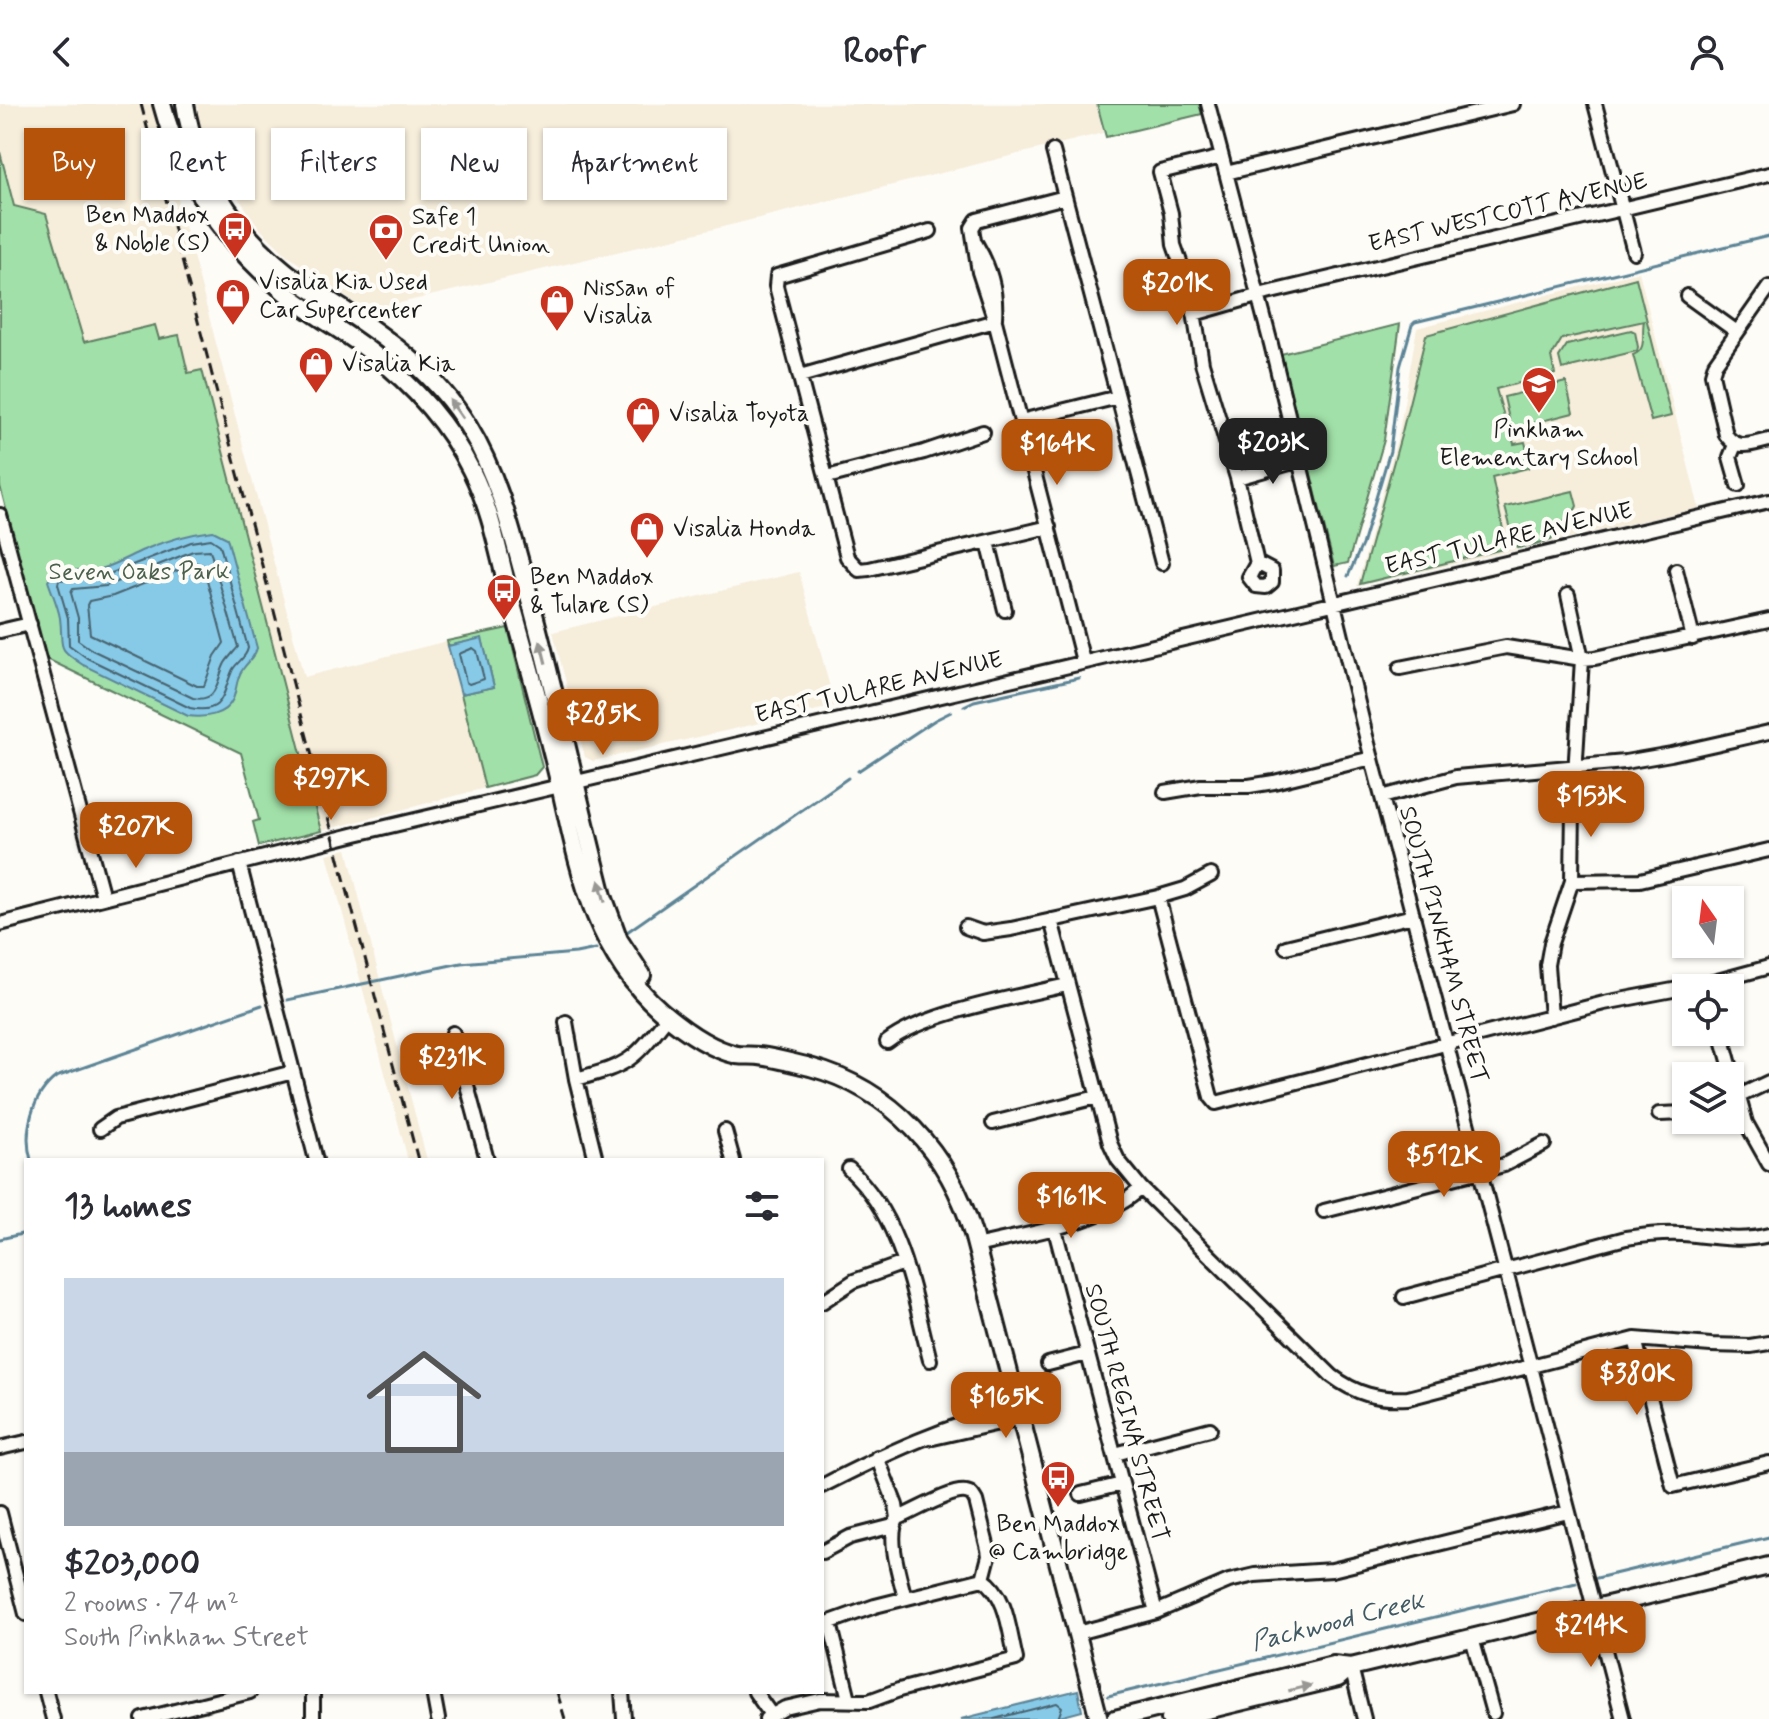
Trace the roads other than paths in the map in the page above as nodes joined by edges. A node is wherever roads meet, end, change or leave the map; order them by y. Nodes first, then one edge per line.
1 (162, 104) edge
2 (185, 104) edge
3 (1208, 104) edge
4 (1513, 104) edge
5 (1595, 104) edge
6 (1053, 151) dead end
7 (1222, 157) junction
8 (1226, 173) junction
9 (1769, 174) edge
10 (1065, 197) junction
11 (1622, 208) junction
12 (930, 231) dead end
13 (1634, 252) dead end
14 (1769, 287) edge
15 (1258, 296) junction
16 (1687, 296) dead end
17 (1194, 314) junction
18 (995, 321) junction
19 (1737, 332) junction
20 (800, 376) junction
21 (1118, 397) junction
22 (1021, 421) junction
23 (983, 432) dead end
24 (1769, 440) edge
25 (1735, 445) junction
26 (460, 447) junction
27 (1300, 460) junction
28 (827, 477) junction
29 (1237, 478) junction
30 (1738, 485) dead end
31 (1769, 501) edge
32 (0, 515) edge
33 (1049, 527) junction
34 (513, 538) junction
35 (988, 542) junction
36 (1162, 563) dead end
37 (1257, 563) dead end
38 (1676, 570) dead end
39 (1568, 595) dead end
40 (1335, 603) junction
41 (1005, 610) dead end
42 (1769, 620) edge
43 (30, 624) junction
44 (0, 631) edge
45 (1693, 638) junction
46 (1582, 659) junction
47 (1083, 661) junction
48 (1400, 668) dead end
49 (1769, 732) edge
50 (1372, 758) junction
51 (1575, 766) junction
52 (568, 784) junction
53 (1165, 792) dead end
54 (1382, 797) junction
55 (1769, 850) edge
56 (239, 863) junction
57 (1211, 875) dead end
58 (1572, 881) junction
59 (103, 897) junction
60 (1158, 897) junction
61 (1413, 916) junction
62 (1051, 920) junction
63 (0, 924) edge
64 (966, 927) dead end
65 (1286, 947) dead end
66 (1769, 967) edge
67 (1744, 975) edge
68 (1067, 985) junction
69 (1672, 991) edge
70 (668, 1016) junction
71 (1551, 1017) junction
72 (566, 1022) dead end
73 (453, 1033) dead end
74 (887, 1042) dead end
75 (1446, 1045) junction
76 (757, 1055) junction
77 (293, 1072) junction
78 (576, 1079) junction
79 (1769, 1082) edge
80 (1744, 1093) edge
81 (1097, 1097) junction
82 (1659, 1114) dead end
83 (1672, 1114) edge
84 (1744, 1119) edge
85 (993, 1123) dead end
86 (100, 1129) dead end
87 (725, 1131) dead end
88 (1544, 1144) dead end
89 (315, 1158) edge
90 (486, 1158) edge
91 (596, 1158) edge
92 (732, 1158) edge
93 (1769, 1164) edge
94 (849, 1169) dead end
95 (1479, 1171) junction
96 (1141, 1188) junction
97 (1324, 1211) dead end
98 (1054, 1226) junction
99 (1769, 1235) edge
100 (976, 1246) junction
101 (904, 1263) junction
102 (1505, 1270) junction
103 (1404, 1297) dead end
104 (824, 1301) edge
105 (1635, 1339) junction
106 (1769, 1343) edge
107 (1087, 1354) junction
108 (930, 1360) dead end
109 (1048, 1364) dead end
110 (1530, 1366) junction
111 (1019, 1412) junction
112 (1210, 1429) dead end
113 (24, 1442) edge
114 (0, 1448) edge
115 (1115, 1454) junction
116 (877, 1457) junction
117 (1769, 1463) edge
118 (1122, 1484) junction
119 (824, 1485) edge
120 (1081, 1494) dead end
121 (1568, 1512) junction
122 (0, 1513) edge
123 (896, 1522) junction
124 (824, 1551) edge
125 (1769, 1566) edge
126 (983, 1579) junction
127 (905, 1598) junction
128 (24, 1606) edge
129 (1594, 1609) junction
130 (1156, 1612) junction
131 (826, 1624) edge
132 (1077, 1633) junction
133 (1472, 1638) junction
134 (1351, 1667) junction
135 (47, 1694) edge
136 (244, 1694) edge
137 (313, 1694) edge
138 (433, 1694) edge
139 (622, 1694) edge
140 (756, 1694) edge
141 (849, 1699) junction
142 (1493, 1713) dead end
143 (184, 1714) edge
144 (769, 1717) edge
145 (53, 1719) edge
146 (143, 1719) edge
147 (313, 1719) edge
148 (438, 1719) edge
149 (624, 1719) edge
150 (1099, 1719) edge
151 (1115, 1719) edge
152 (1170, 1719) edge
153 (1364, 1719) edge
154 (1623, 1719) edge

1 - 26 main road
34 -> 2 main road
3 - 7 street, SOUTH PINKHAM STREET
4 - 8 street
5 - 11 street
6 - 10 street
7 - 8 street, SOUTH PINKHAM STREET
7 - 17 street
8 - 15 street, SOUTH PINKHAM STREET
9 - 11 street, EAST WESTCOTT AVENUE
10 - 18 street
10 - 21 street
11 - 13 street
11 - 15 street, EAST WESTCOTT AVENUE
12 - 20 street
14 - 19 street
15 - 17 street
15 - 27 street, SOUTH PINKHAM STREET
16 - 19 street
17 - 29 street
18 - 20 street
18 - 22 street
19 - 25 street
20 - 28 street
21 - 22 street
21 - 36 street
22 - 33 street
23 - 28 street
24 - 25 street
25 - 30 street
26 - 34 main road
26 - 52 main road
27 - 29 street
27 - 40 street, SOUTH PINKHAM STREET
28 - 35 street
29 - 37 street
31 - 40 street, EAST TULARE AVENUE
32 - 43 street
33 - 35 street
33 - 47 street
52 -> 34 main road
35 - 41 street
38 - 45 street
39 - 46 street
40 - 47 street, EAST TULARE AVENUE
40 - 50 street, SOUTH PINKHAM STREET
42 - 45 street
43 - 44 street
43 - 59 street
45 - 46 street
46 - 48 street
46 - 51 street
47 - 52 street, EAST TULARE AVENUE
49 - 51 street
50 - 53 street
50 - 54 street, SOUTH PINKHAM STREET
51 - 54 street
51 - 58 street
52 - 56 street, EAST TULARE AVENUE
52 - 70 main road
76 -> 52 main road
54 - 61 street, SOUTH PINKHAM STREET
55 - 58 street
56 - 59 street, EAST TULARE AVENUE
56 - 77 street
57 - 60 street
58 - 71 street
59 - 63 street, EAST TULARE AVENUE
60 - 62 street
60 - 75 street
61 - 65 street
61 - 75 street, SOUTH PINKHAM STREET
62 - 64 street
62 - 68 street
66 - 67 street
68 - 74 street
68 - 81 street
69 - 71 street
70 - 76 main road
70 - 78 street
71 - 75 street
72 - 78 street
73 - 90 street
75 - 95 street, SOUTH PINKHAM STREET
76 - 100 main road
77 - 86 street
77 - 89 street
78 - 91 street
79 - 80 street
81 - 85 street
81 - 96 street
82 - 83 street
84 - 93 street
87 - 92 street
88 - 95 street
94 - 101 street
95 - 97 street
95 - 102 street, SOUTH PINKHAM STREET
96 - 98 street
96 - 110 street
98 - 100 street
98 - 107 street, SOUTH REGINA STREET
99 - 102 street
100 - 111 main road
101 - 104 street
101 - 108 street
102 - 103 street
102 - 110 street, SOUTH PINKHAM STREET
105 - 106 street
105 - 110 street
105 - 117 street
107 - 109 street
107 - 115 street, SOUTH REGINA STREET
110 - 121 street, SOUTH PINKHAM STREET
111 - 116 street
111 - 132 main road
112 - 115 street
113 - 114 street
115 - 118 street, SOUTH REGINA STREET
116 - 119 street
116 - 123 street
118 - 120 street
118 - 130 street, SOUTH REGINA STREET
121 - 129 street, SOUTH PINKHAM STREET
121 - 130 street
122 - 128 street
123 - 124 street
123 - 126 street
123 - 127 street
125 - 129 main road
126 - 127 street
126 - 141 street
127 - 131 street
129 - 133 main road
129 - 154 street, SOUTH PINKHAM STREET
130 - 132 street
131 - 141 street
132 - 150 main road
133 - 134 main road
133 - 142 street
134 - 151 main road
152 -> 134 main road
134 - 153 street
135 - 145 street
136 - 143 street
137 - 147 street
138 - 148 street
139 - 149 street
140 - 144 street
141 - 144 street
143 - 146 street

